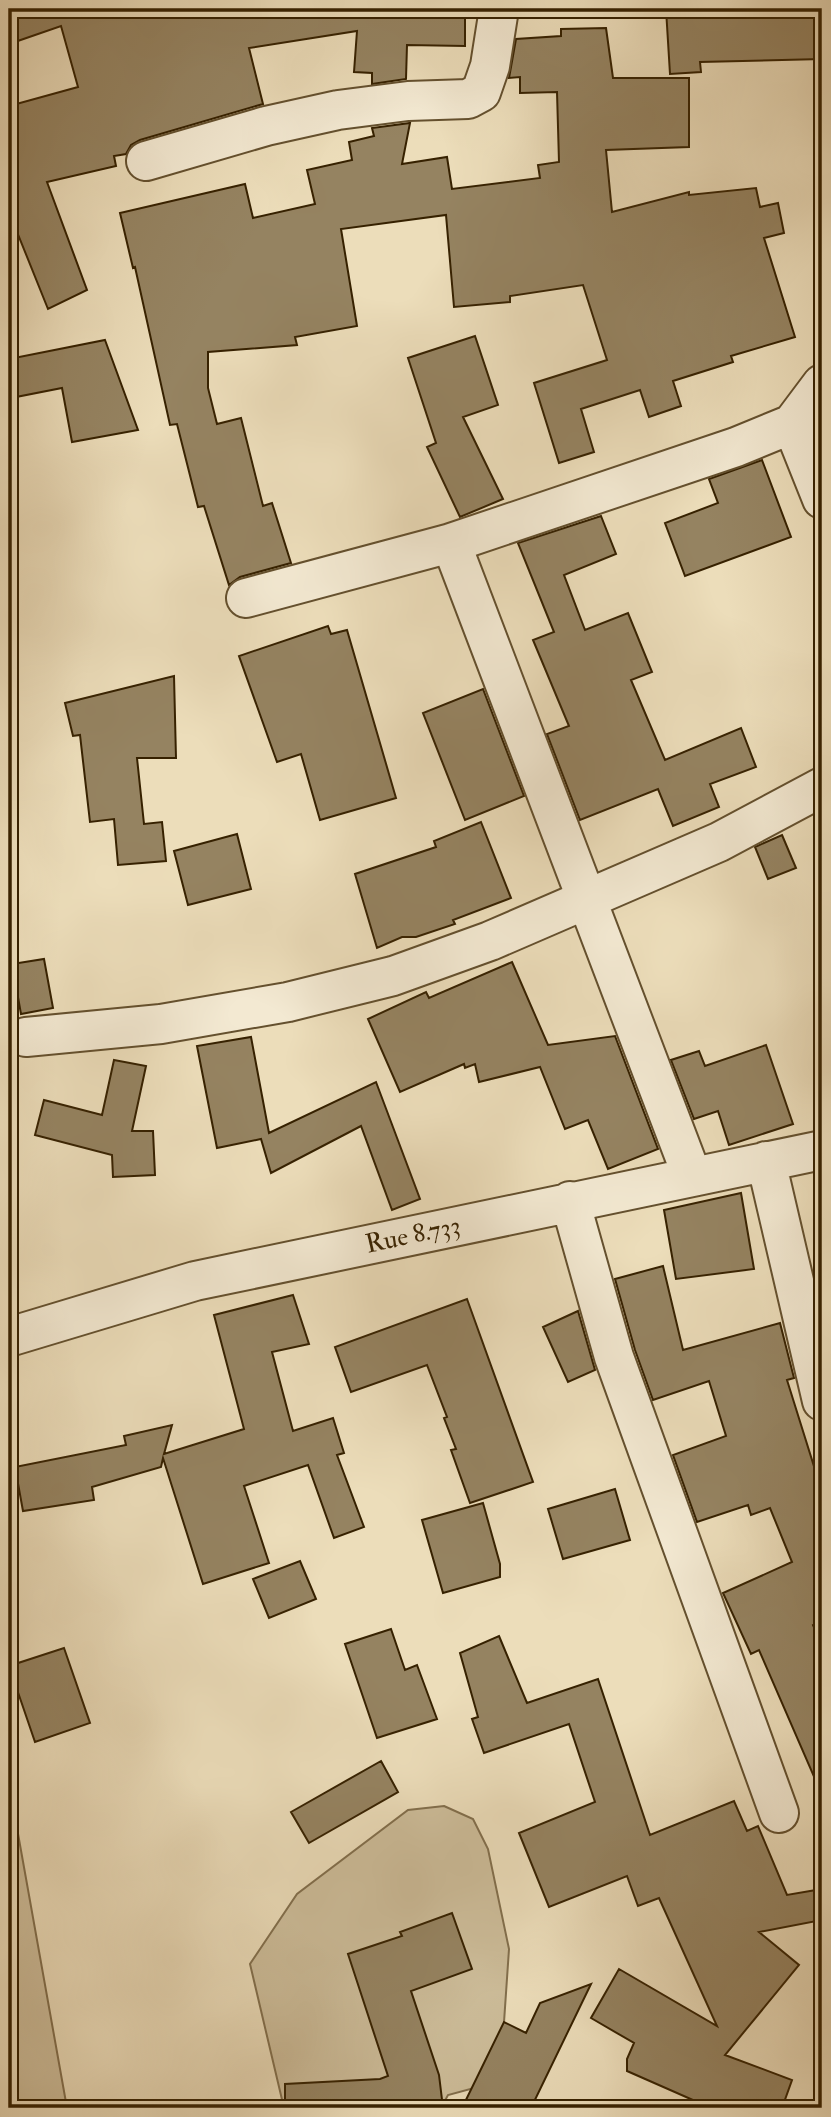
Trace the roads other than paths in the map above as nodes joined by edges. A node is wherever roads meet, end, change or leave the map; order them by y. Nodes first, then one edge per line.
1 (499, 9) edge
2 (146, 161) dead end
3 (822, 384) edge
4 (792, 424) junction
5 (822, 499) edge
6 (451, 543) junction
7 (246, 598) dead end
8 (822, 787) edge
9 (588, 899) junction
10 (26, 1037) dead end
11 (822, 1150) edge
12 (766, 1161) junction
13 (692, 1175) junction
14 (570, 1201) junction
15 (9, 1337) edge
16 (822, 1401) edge
17 (779, 1813) dead end

1 - 2 street
3 - 4 street
4 - 5 street
4 - 6 street
6 - 7 street
6 - 9 street
8 - 9 street
9 - 10 street
9 - 13 street
11 - 12 street, Rue 8.733
12 - 13 street, Rue 8.733
12 - 16 street
13 - 14 street, Rue 8.733
14 - 15 street, Rue 8.733
14 - 17 street

